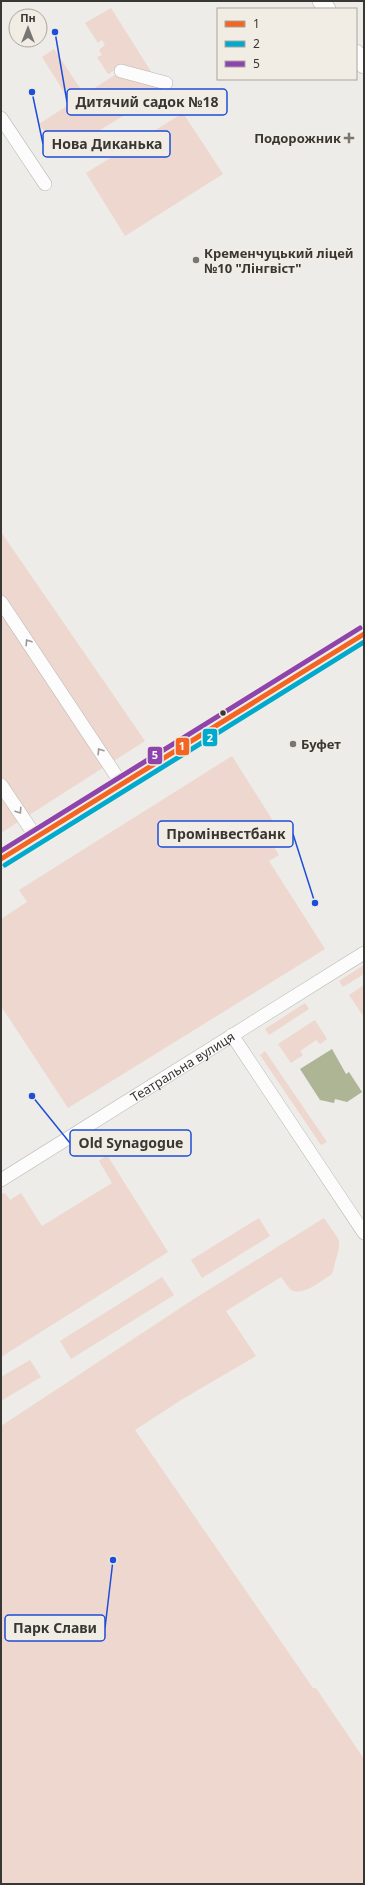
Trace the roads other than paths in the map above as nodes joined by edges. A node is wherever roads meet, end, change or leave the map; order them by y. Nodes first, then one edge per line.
1 (357, 54) edge
2 (364, 65) edge
3 (122, 71) dead end
4 (166, 84) dead end
5 (1, 118) edge
6 (45, 184) dead end
7 (1, 602) edge
8 (364, 634) edge
9 (121, 783) junction
10 (1, 785) edge
11 (36, 837) junction
12 (1, 859) edge
13 (364, 953) edge
14 (232, 1035) junction
15 (1, 1180) edge
16 (364, 1234) edge

1 - 2 street
3 - 4 street
5 - 6 street
9 -> 7 street
8 - 9 main road
9 - 11 main road
10 -> 11 street
11 - 12 main road
13 - 14 street, Театральна вулиця
14 - 15 street, Театральна вулиця
14 - 16 street

